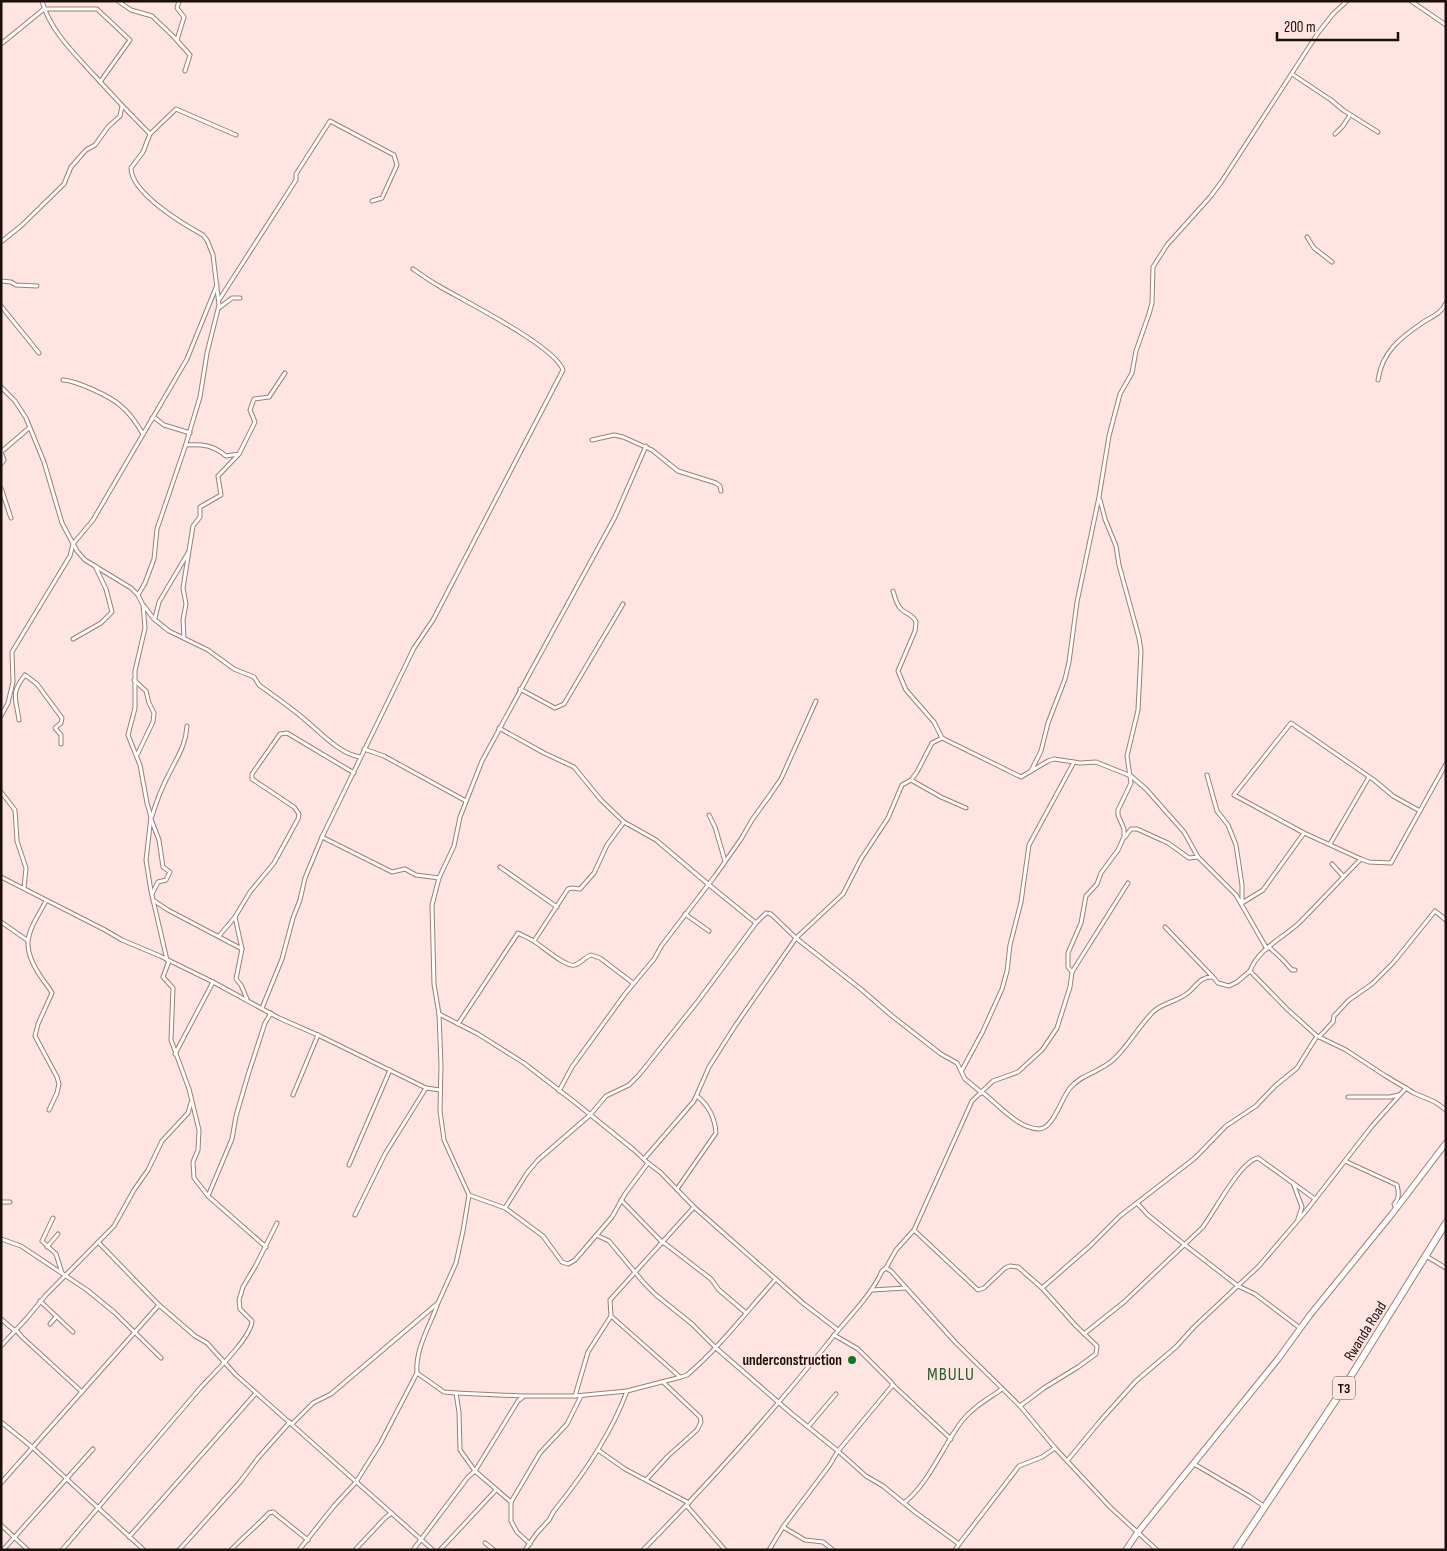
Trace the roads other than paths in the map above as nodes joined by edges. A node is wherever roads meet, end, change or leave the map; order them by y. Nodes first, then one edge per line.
1 (42, 1) edge
2 (118, 1) edge
3 (179, 1) edge
4 (1347, 1) edge
5 (1411, 1) edge
6 (1417, 1) edge
7 (1420, 6) junction
8 (44, 9) junction
9 (1446, 25) edge
10 (177, 40) junction
11 (1, 44) edge
12 (185, 71) dead end
13 (1292, 74) junction
14 (100, 82) junction
15 (122, 106) junction
16 (1350, 115) junction
17 (1378, 132) dead end
18 (150, 134) junction
19 (1335, 134) dead end
20 (236, 135) dead end
21 (372, 201) dead end
22 (1306, 237) dead end
23 (1, 242) edge
24 (1332, 262) dead end
25 (413, 269) dead end
26 (1, 281) edge
27 (217, 285) junction
28 (37, 286) dead end
29 (240, 298) dead end
30 (219, 300) junction
31 (1446, 304) edge
32 (1, 306) edge
33 (218, 308) junction
34 (39, 353) dead end
35 (285, 373) dead end
36 (63, 380) dead end
37 (1378, 380) dead end
38 (1, 387) edge
39 (152, 418) junction
40 (29, 428) junction
41 (190, 433) junction
42 (143, 434) junction
43 (592, 440) dead end
44 (186, 445) junction
45 (646, 446) junction
46 (239, 454) junction
47 (1, 464) edge
48 (1, 488) edge
49 (721, 491) dead end
50 (1099, 497) junction
51 (11, 518) dead end
52 (73, 544) junction
53 (189, 551) junction
54 (95, 566) junction
55 (893, 591) dead end
56 (138, 595) junction
57 (622, 604) dead end
58 (143, 605) junction
59 (154, 618) junction
60 (73, 638) dead end
61 (184, 638) junction
62 (134, 680) junction
63 (520, 689) junction
64 (816, 701) dead end
65 (1, 716) edge
66 (19, 720) dead end
67 (187, 726) dead end
68 (499, 728) junction
69 (942, 738) junction
70 (61, 744) dead end
71 (364, 749) junction
72 (136, 756) junction
73 (360, 757) junction
74 (1074, 762) junction
75 (1446, 764) edge
76 (1030, 772) junction
77 (354, 773) junction
78 (1207, 775) dead end
79 (1131, 776) junction
80 (1369, 777) junction
81 (911, 780) junction
82 (1, 792) edge
83 (466, 801) junction
84 (966, 808) dead end
85 (1420, 812) junction
86 (709, 815) dead end
87 (151, 818) junction
88 (624, 822) junction
89 (1304, 833) junction
90 (322, 837) junction
91 (1124, 837) junction
92 (1330, 844) junction
93 (1198, 857) junction
94 (1362, 859) junction
95 (726, 862) junction
96 (1332, 864) dead end
97 (500, 867) dead end
98 (1343, 876) junction
99 (1, 877) edge
100 (439, 878) junction
101 (1128, 883) dead end
102 (708, 884) junction
103 (24, 888) junction
104 (152, 895) junction
105 (153, 900) junction
106 (46, 901) junction
107 (1242, 903) junction
108 (557, 907) junction
109 (685, 914) junction
110 (235, 916) junction
111 (1446, 920) edge
112 (1, 922) edge
113 (756, 922) junction
114 (1164, 927) dead end
115 (709, 932) dead end
116 (219, 936) junction
117 (796, 938) junction
118 (27, 940) junction
119 (534, 941) junction
120 (1268, 948) junction
121 (242, 949) junction
122 (168, 961) junction
123 (1295, 970) dead end
124 (1250, 971) junction
125 (1072, 972) junction
126 (1213, 977) junction
127 (213, 982) junction
128 (633, 983) junction
129 (248, 1000) junction
130 (262, 1008) junction
131 (271, 1013) junction
132 (439, 1014) junction
133 (458, 1024) junction
134 (318, 1035) junction
135 (1318, 1036) junction
136 (175, 1054) junction
137 (390, 1070) junction
138 (961, 1071) junction
139 (426, 1088) junction
140 (1406, 1088) junction
141 (440, 1090) junction
142 (559, 1091) junction
143 (982, 1092) junction
144 (292, 1095) dead end
145 (1400, 1095) junction
146 (697, 1096) junction
147 (1348, 1097) dead end
148 (192, 1102) junction
149 (50, 1110) dead end
150 (1446, 1110) edge
151 (590, 1115) junction
152 (1446, 1143) edge
153 (644, 1159) junction
154 (1345, 1161) junction
155 (648, 1163) junction
156 (349, 1165) dead end
157 (1293, 1183) junction
158 (677, 1189) junction
159 (468, 1195) junction
160 (208, 1196) junction
161 (1315, 1199) junction
162 (621, 1200) junction
163 (1, 1202) edge
164 (10, 1202) dead end
165 (1137, 1203) junction
166 (694, 1207) junction
167 (505, 1208) junction
168 (1396, 1209) junction
169 (354, 1215) dead end
170 (53, 1218) dead end
171 (1297, 1222) junction
172 (1446, 1223) edge
173 (277, 1224) dead end
174 (914, 1230) junction
175 (58, 1234) dead end
176 (596, 1235) junction
177 (1, 1239) edge
178 (98, 1242) junction
179 (663, 1242) junction
180 (1185, 1245) junction
181 (47, 1246) junction
182 (266, 1246) junction
183 (1426, 1256) junction
184 (886, 1268) junction
185 (1446, 1268) edge
186 (636, 1271) junction
187 (64, 1274) junction
188 (776, 1278) junction
189 (1238, 1286) junction
190 (907, 1288) junction
191 (1042, 1288) junction
192 (872, 1290) junction
193 (40, 1301) junction
194 (438, 1303) junction
195 (159, 1305) junction
196 (746, 1312) junction
197 (611, 1316) junction
198 (56, 1317) junction
199 (1, 1319) edge
200 (50, 1324) dead end
201 (1300, 1329) junction
202 (16, 1330) junction
203 (838, 1330) junction
204 (73, 1332) dead end
205 (134, 1332) junction
206 (1084, 1334) junction
207 (834, 1335) junction
208 (1, 1346) edge
209 (716, 1348) junction
210 (161, 1358) dead end
211 (224, 1363) junction
212 (417, 1373) junction
213 (681, 1377) junction
214 (663, 1382) junction
215 (892, 1385) junction
216 (1002, 1389) junction
217 (628, 1390) junction
218 (82, 1392) junction
219 (256, 1393) junction
220 (456, 1393) junction
221 (836, 1394) dead end
222 (581, 1395) junction
223 (524, 1396) junction
224 (575, 1396) junction
225 (779, 1403) junction
226 (1020, 1406) junction
227 (1, 1422) edge
228 (291, 1423) junction
229 (808, 1427) junction
230 (951, 1439) junction
231 (32, 1447) junction
232 (1055, 1448) junction
233 (93, 1449) dead end
234 (598, 1450) junction
235 (838, 1451) junction
236 (1067, 1461) junction
237 (1194, 1464) junction
238 (475, 1471) junction
239 (66, 1480) junction
240 (646, 1480) junction
241 (356, 1482) junction
242 (1, 1483) edge
243 (496, 1490) junction
244 (511, 1502) junction
245 (904, 1503) junction
246 (688, 1505) junction
247 (98, 1508) junction
248 (1265, 1508) junction
249 (392, 1513) junction
250 (1, 1525) edge
251 (782, 1528) junction
252 (1138, 1532) junction
253 (14, 1537) junction
254 (129, 1537) junction
255 (308, 1540) junction
256 (421, 1540) junction
257 (485, 1543) dead end
258 (530, 1544) junction
259 (959, 1544) junction
260 (3, 1550) edge
261 (28, 1550) edge
262 (62, 1550) edge
263 (144, 1550) edge
264 (179, 1550) edge
265 (231, 1550) edge
266 (299, 1550) edge
267 (355, 1550) edge
268 (413, 1550) edge
269 (432, 1550) edge
270 (440, 1550) edge
271 (494, 1550) edge
272 (525, 1550) edge
273 (644, 1550) edge
274 (725, 1550) edge
275 (769, 1550) edge
276 (833, 1550) edge
277 (955, 1550) edge
278 (1126, 1550) edge
279 (1158, 1550) edge
280 (1236, 1550) edge

1 - 8 street
2 - 10 street
3 - 10 street
4 - 13 street
5 - 7 street
6 - 7 street
7 - 9 street
8 - 11 street
8 - 14 street
8 - 14 street
10 - 12 street
13 - 16 street
13 - 50 street
14 - 15 street
15 - 18 street
15 - 23 street
16 - 17 street
16 - 19 street
18 - 20 street
18 - 27 street
21 - 30 street
22 - 24 street
25 - 71 street
26 - 28 street
27 - 30 street
27 - 39 street
29 - 33 street
30 - 33 street
31 - 37 street
32 - 34 street
33 - 41 street
35 - 46 street
36 - 42 street
38 - 40 street
39 - 41 street
39 - 42 street
40 - 47 street
40 - 52 street
41 - 44 street
42 - 52 street
43 - 45 street
44 - 46 street
44 - 56 street
45 - 49 street
45 - 63 street
46 - 53 street
48 - 51 street
50 - 76 street
50 - 79 street
52 - 54 street
52 - 65 street
53 - 59 street
53 - 61 street
54 - 56 street
54 - 60 street
55 - 69 street
56 - 58 street
57 - 63 street
58 - 59 street
58 - 62 street
59 - 61 street
61 - 73 street
62 - 72 street
62 - 72 street
63 - 68 street
64 - 95 street
66 - 70 street
67 - 87 street
68 - 83 street
68 - 88 street
69 - 76 street
69 - 81 street
71 - 73 street
71 - 83 street
72 - 87 street
73 - 77 street
74 - 76 street
74 - 79 street
74 - 138 street
75 - 85 street
77 - 90 street
77 - 110 street
78 - 107 street
79 - 91 street
79 - 93 street
80 - 85 street
80 - 89 street
80 - 92 street
81 - 84 street
81 - 117 street
82 - 103 street
83 - 100 street
85 - 94 street
86 - 95 street
87 - 104 street
87 - 104 street
88 - 102 street
88 - 108 street
89 - 92 street
89 - 107 street
90 - 100 street
90 - 130 street
91 - 93 street
91 - 125 street
92 - 94 street
93 - 107 street
94 - 98 street
95 - 102 street
96 - 98 street
97 - 108 street
98 - 120 street
99 - 103 street
100 - 132 street
101 - 125 street
102 - 109 street
102 - 113 street
103 - 106 street
104 - 105 street
105 - 116 street
105 - 122 street
106 - 118 street
106 - 122 street
107 - 120 street
108 - 119 street
109 - 115 street
109 - 128 street
110 - 116 street
110 - 121 street
111 - 135 street
112 - 118 street
113 - 117 street
113 - 151 street
114 - 126 street
116 - 121 street
117 - 138 street
117 - 146 street
118 - 149 street
119 - 128 street
119 - 133 street
120 - 123 street
120 - 124 street
121 - 129 street
122 - 127 street
122 - 136 street
124 - 126 street
124 - 135 street
125 - 143 street
126 - 143 street
127 - 129 street
127 - 136 street
128 - 142 street
129 - 130 street
130 - 131 street
131 - 134 street
131 - 160 street
132 - 133 street
132 - 141 street
133 - 142 street
134 - 137 street
134 - 144 street
135 - 140 street
135 - 165 street
136 - 148 street
137 - 139 street
137 - 156 street
138 - 143 street
139 - 141 street
139 - 169 street
140 - 145 street
140 - 150 street
141 - 159 street
142 - 151 street
143 - 174 street
145 - 147 street
145 - 154 street
146 - 153 street
146 - 158 street
148 - 160 street
148 - 178 street
151 - 153 street
151 - 167 street
152 - 168 street
153 - 155 street
154 - 161 street
154 - 168 street
155 - 158 street
155 - 162 street
157 - 161 street
157 - 171 street
157 - 180 street
158 - 166 street
159 - 167 street
159 - 194 street
160 - 182 street
161 - 171 street
162 - 176 street
162 - 179 street
163 - 164 street
165 - 180 street
165 - 191 street
166 - 179 street
166 - 188 street
167 - 176 street
168 - 201 street
170 - 181 street
171 - 189 street
172 - 183 highway, Rwanda Road / T3
173 - 182 street
174 - 184 street
174 - 191 street
175 - 181 street
176 - 186 street
177 - 187 street
178 - 187 street
178 - 195 street
179 - 186 street
179 - 196 street
180 - 189 street
180 - 206 street
181 - 187 street
182 - 211 street
183 - 185 street
183 - 248 highway, Rwanda Road / T3
184 - 190 street
184 - 192 street
186 - 197 street
186 - 209 street
187 - 193 street
187 - 205 street
188 - 196 street
188 - 203 street
189 - 201 street
189 - 236 street
190 - 192 street
190 - 216 street
191 - 206 street
192 - 203 street
193 - 198 street
193 - 202 street
194 - 212 street
194 - 228 street
195 - 205 street
195 - 211 street
196 - 209 street
197 - 213 street
197 - 224 street
198 - 200 street
198 - 204 street
199 - 202 street
201 - 237 street
202 - 208 street
202 - 218 street
203 - 207 street
205 - 210 street
205 - 218 street
206 - 226 street
207 - 215 street
207 - 225 street
209 - 213 street
209 - 225 street
211 - 219 street
211 - 247 street
212 - 220 street
212 - 241 street
213 - 214 street
214 - 217 street
214 - 240 street
215 - 230 street
215 - 235 street
216 - 226 street
216 - 230 street
217 - 222 street
217 - 234 street
218 - 231 street
219 - 228 street
219 - 254 street
220 - 223 street
220 - 238 street
221 - 229 street
222 - 224 street
222 - 244 street
223 - 224 street
223 - 238 street
225 - 229 street
225 - 246 street
226 - 232 street
227 - 231 street
228 - 241 street
228 - 264 street
229 - 235 street
230 - 245 street
231 - 239 street
231 - 242 street
232 - 236 street
232 - 259 street
233 - 239 street
234 - 240 street
234 - 258 street
235 - 245 street
235 - 251 street
236 - 252 street
237 - 248 street
237 - 252 street
238 - 243 street
238 - 256 street
239 - 247 street
239 - 253 street
240 - 246 street
241 - 249 street
241 - 255 street
243 - 244 street
243 - 270 street
244 - 258 street
245 - 259 street
246 - 273 street
246 - 274 street
247 - 254 street
247 - 262 street
248 - 280 highway, Rwanda Road / T3
249 - 256 street
249 - 267 street
250 - 253 street
251 - 275 street
251 - 276 street
252 - 278 street
252 - 279 street
253 - 260 street
253 - 261 street
254 - 263 street
255 - 265 street
255 - 266 street
256 - 268 street
256 - 269 street
257 - 271 street
258 - 272 street
259 - 277 street

